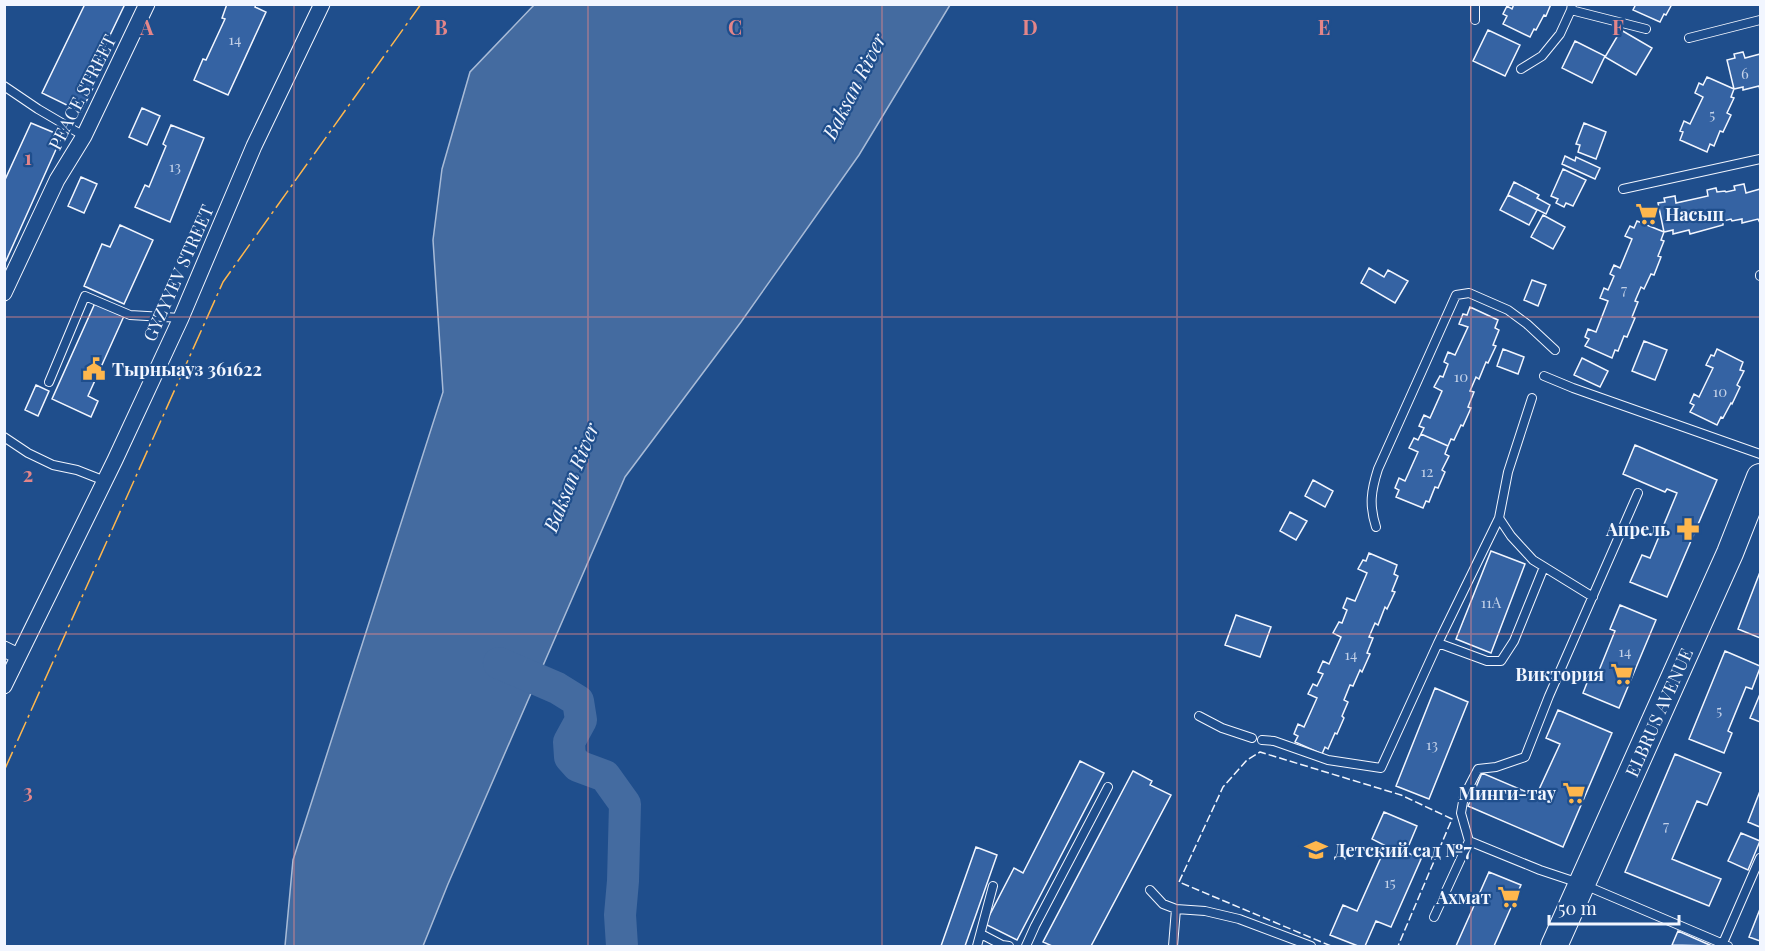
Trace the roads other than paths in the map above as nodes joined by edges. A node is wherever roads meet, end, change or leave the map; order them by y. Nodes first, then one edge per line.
1 (147, 4) edge
2 (322, 4) edge
3 (1475, 4) edge
4 (1572, 7) edge
5 (1475, 20) dead end
6 (1761, 20) edge
7 (1646, 29) dead end
8 (1689, 39) dead end
9 (1521, 69) dead end
10 (4, 86) edge
11 (84, 136) junction
12 (1761, 159) edge
13 (1623, 189) dead end
14 (4, 294) edge
15 (181, 318) junction
16 (1555, 350) dead end
17 (1545, 376) dead end
18 (49, 382) dead end
19 (1532, 398) dead end
20 (4, 437) edge
21 (1761, 454) edge
22 (1761, 477) edge
23 (105, 481) junction
24 (1638, 492) dead end
25 (1499, 518) junction
26 (1376, 527) dead end
27 (1544, 567) junction
28 (1593, 597) junction
29 (1438, 644) junction
30 (11, 653) edge
31 (4, 686) edge
32 (1199, 716) dead end
33 (1252, 738) dead end
34 (1262, 740) dead end
35 (1108, 787) dead end
36 (1469, 841) junction
37 (1761, 858) edge
38 (1582, 884) junction
39 (993, 886) dead end
40 (1150, 890) dead end
41 (1176, 909) junction
42 (1434, 917) dead end
43 (981, 934) junction
44 (1725, 945) edge
45 (977, 946) edge
46 (1009, 946) edge
47 (1026, 946) edge
48 (1173, 946) edge
49 (1311, 946) edge
50 (1554, 946) edge

1 - 11 street, PEACE STREET
2 - 15 street, GYZYYEV STREET
3 - 5 lane
4 - 7 lane
4 - 9 lane
6 - 8 lane
10 - 11 lane
11 - 14 street, PEACE STREET
12 - 13 lane
15 - 18 lane
15 - 23 street, GYZYYEV STREET
16 - 26 lane
17 - 21 lane
19 - 25 lane
20 - 23 lane
22 - 38 main road, ELBRUS AVENUE
23 - 30 street, GYZYYEV STREET
24 - 28 lane
25 - 27 lane
25 - 29 lane
27 - 28 lane
27 - 29 lane
28 - 36 lane
29 - 34 lane
30 - 31 street, GYZYYEV STREET
32 - 33 lane
35 - 47 lane
36 - 38 lane
36 - 42 lane
37 - 44 lane
38 - 44 lane
38 - 50 main road, ELBRUS AVENUE
39 - 43 lane
40 - 41 lane
41 - 48 lane
41 - 49 lane
43 - 45 lane
43 - 46 lane

